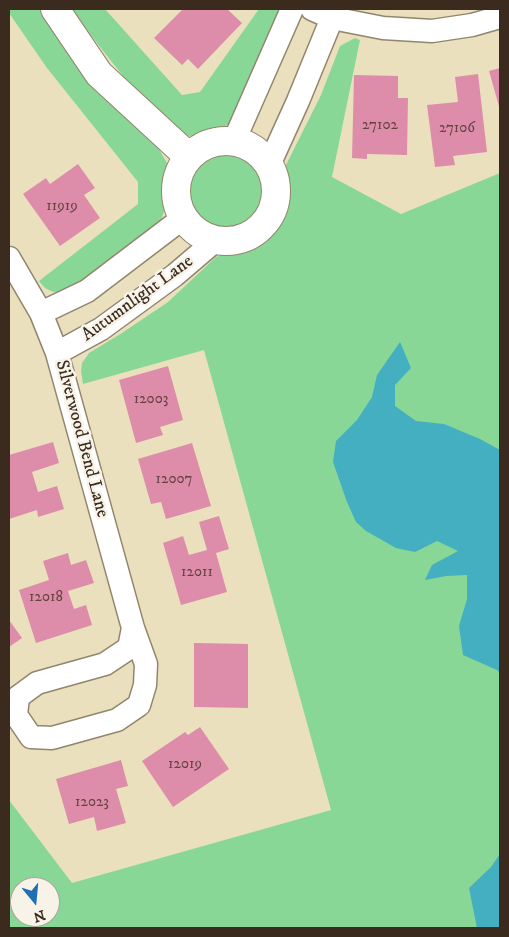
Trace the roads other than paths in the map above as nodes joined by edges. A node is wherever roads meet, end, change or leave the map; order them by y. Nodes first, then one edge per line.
1 (55, 9) edge
2 (292, 9) edge
3 (312, 9) edge
4 (500, 17) edge
5 (332, 18) junction
6 (234, 142) junction
7 (189, 157) junction
8 (269, 164) junction
9 (183, 218) junction
10 (216, 240) junction
11 (9, 258) edge
12 (42, 312) junction
13 (57, 353) junction
14 (133, 628) junction

1 - 7 street
2 - 6 street
3 - 5 street
4 - 5 street
5 - 8 street
6 - 7 street
6 - 8 street
7 - 9 street
8 - 10 street
9 - 10 street
9 - 12 street, Autumnlight Lane
10 - 13 street, Autumnlight Lane
11 - 12 street, Silverwood Bend Lane
12 - 13 street, Silverwood Bend Lane
13 - 14 street, Silverwood Bend Lane
14 - 14 street, Silverwood Bend Lane

